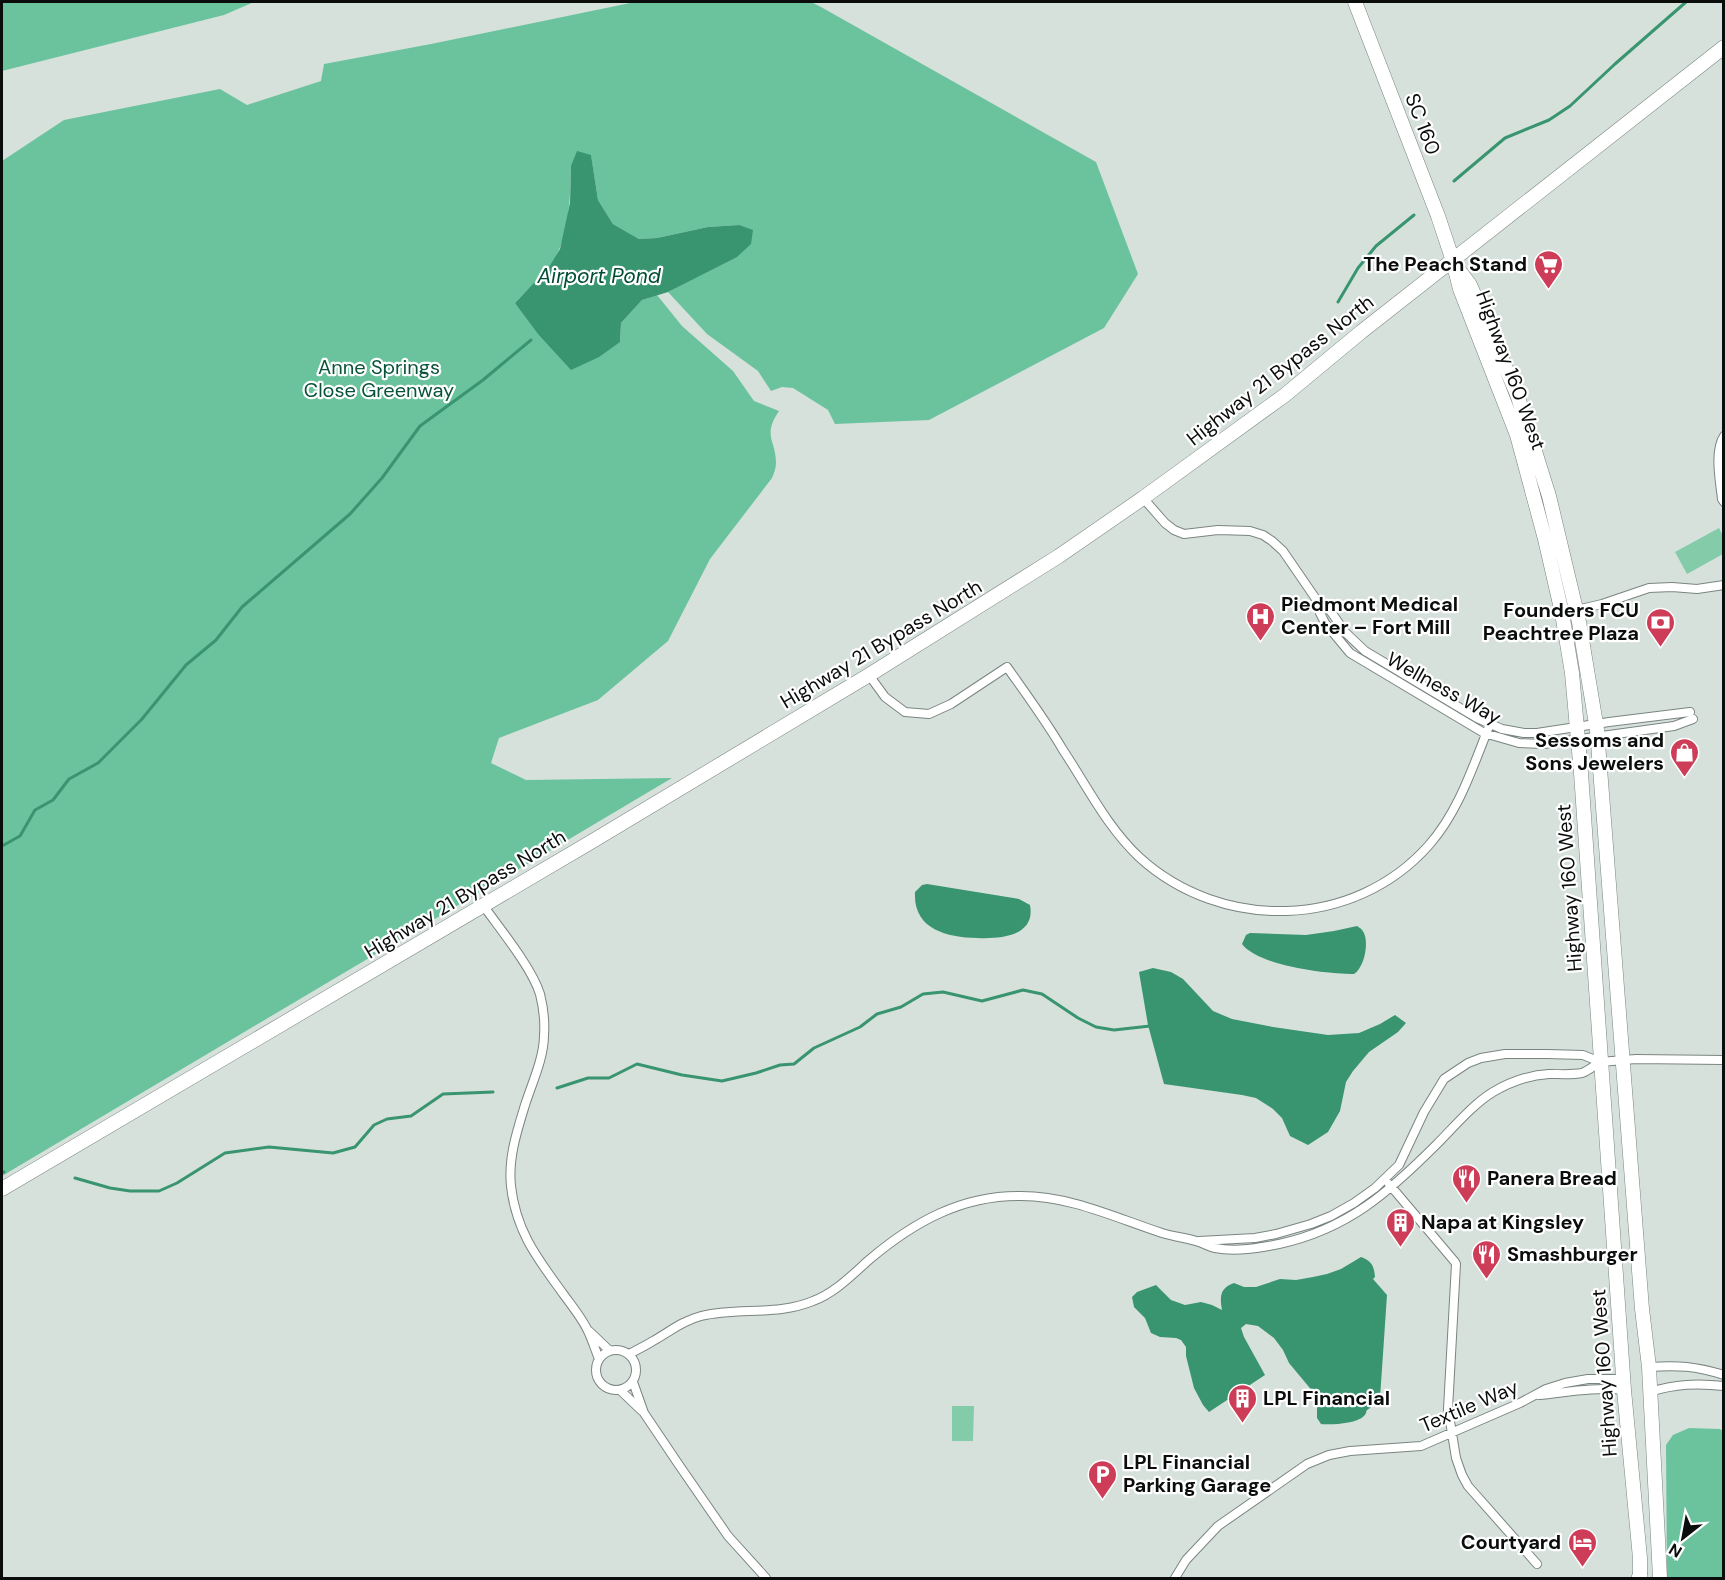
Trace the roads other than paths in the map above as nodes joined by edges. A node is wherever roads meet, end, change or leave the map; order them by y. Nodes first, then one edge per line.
1 (1355, 2) edge
2 (1724, 46) edge
3 (1453, 261) junction
4 (1724, 436) edge
5 (1143, 498) junction
6 (1724, 502) edge
7 (1724, 585) edge
8 (1569, 612) junction
9 (1379, 666) junction
10 (869, 675) junction
11 (1490, 724) junction
12 (1587, 732) junction
13 (1486, 734) junction
14 (483, 905) junction
15 (1623, 1060) junction
16 (1724, 1060) edge
17 (1600, 1062) junction
18 (1384, 1179) junction
19 (1392, 1188) junction
20 (2, 1189) edge
21 (1198, 1241) junction
22 (587, 1328) junction
23 (655, 1340) junction
24 (610, 1351) junction
25 (629, 1354) junction
26 (599, 1359) junction
27 (635, 1362) junction
28 (1649, 1367) junction
29 (1724, 1375) edge
30 (633, 1382) junction
31 (1623, 1384) junction
32 (1724, 1386) edge
33 (620, 1390) junction
34 (1650, 1392) junction
35 (644, 1413) junction
36 (1453, 1434) junction
37 (1537, 1564) dead end
38 (766, 1578) edge
39 (1175, 1578) edge
40 (1640, 1578) edge
41 (1660, 1578) edge

1 - 3 main road, SC 160 / SC 160
2 - 3 main road, Highway 21 Bypass North
3 - 5 main road, Highway 21 Bypass North
3 - 8 main road, Highway 160 West / SC 160
4 - 6 street
5 - 9 street, Wellness Way
5 - 10 main road, Highway 21 Bypass North
7 - 8 street
8 - 12 main road, Highway 160 West / SC 160
8 - 12 main road, Highway 160 West / SC 160
9 - 11 street, Wellness Way
9 - 13 street, Wellness Way
10 - 13 street
10 - 14 main road, Highway 21 Bypass North
11 - 12 street, Wellness Way
11 - 13 street
12 - 12 street
12 - 13 street, Wellness Way
12 - 15 main road, Highway 160 West / SC 160
12 - 17 main road, Highway 160 West / SC 160
14 - 20 main road, Highway 21 Bypass North
14 - 22 street
15 - 16 street
15 - 17 street
15 - 28 main road, Highway 160 West / SC 160
17 - 18 street
17 - 19 street
17 - 31 main road, Highway 160 West / SC 160
18 - 19 street
18 - 21 street
19 - 21 street
19 - 36 street
21 - 23 street
22 - 24 street
22 - 26 street
23 - 25 street
23 - 27 street
24 - 25 street
24 - 26 street
25 - 27 street
26 - 33 street
27 - 30 street
28 - 29 street
28 - 34 main road, Highway 160 West / SC 160
30 - 33 street
30 - 35 street
31 - 36 street, Textile Way
31 - 40 main road, Highway 160 West / SC 160
32 - 34 street
33 - 35 street
34 - 41 main road, Highway 160 West / SC 160
35 - 38 street
36 - 37 street
36 - 39 street, Textile Way

